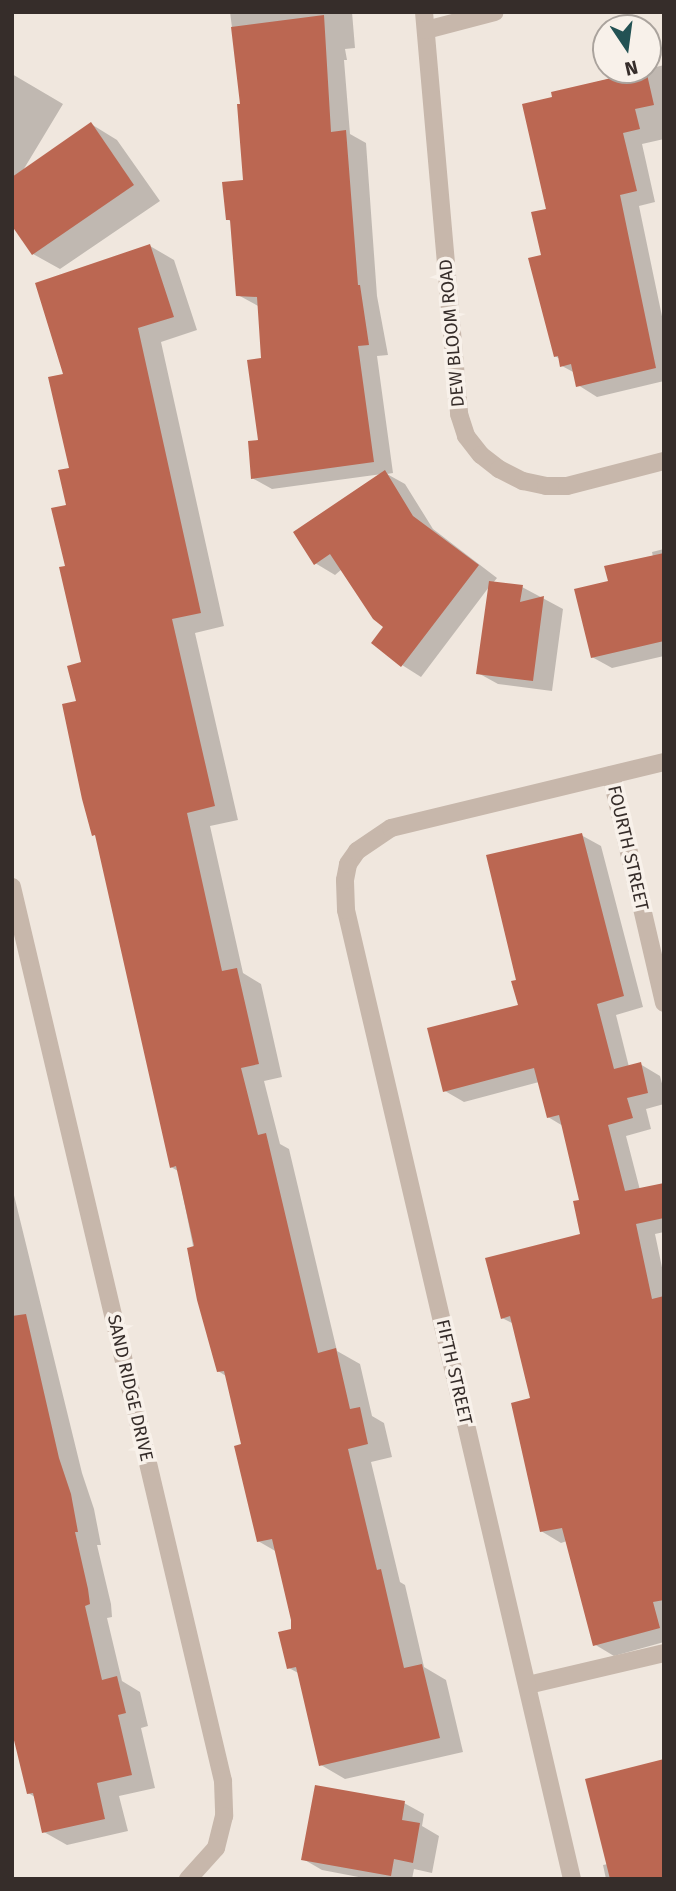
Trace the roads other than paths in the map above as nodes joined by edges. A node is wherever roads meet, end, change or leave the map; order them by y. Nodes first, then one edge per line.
1 (495, 12) edge
2 (425, 21) edge
3 (664, 461) edge
4 (664, 762) edge
5 (611, 775) junction
6 (12, 887) edge
7 (664, 1003) edge
8 (664, 1653) edge
9 (528, 1685) junction
10 (188, 1879) edge
11 (572, 1879) edge

1 - 2 street
2 - 3 street, DEW BLOOM ROAD
4 - 5 street
5 - 7 street, FOURTH STREET
5 - 9 street, FIFTH STREET
6 - 10 street, SAND RIDGE DRIVE
8 - 9 street
9 - 11 street, FIFTH STREET

